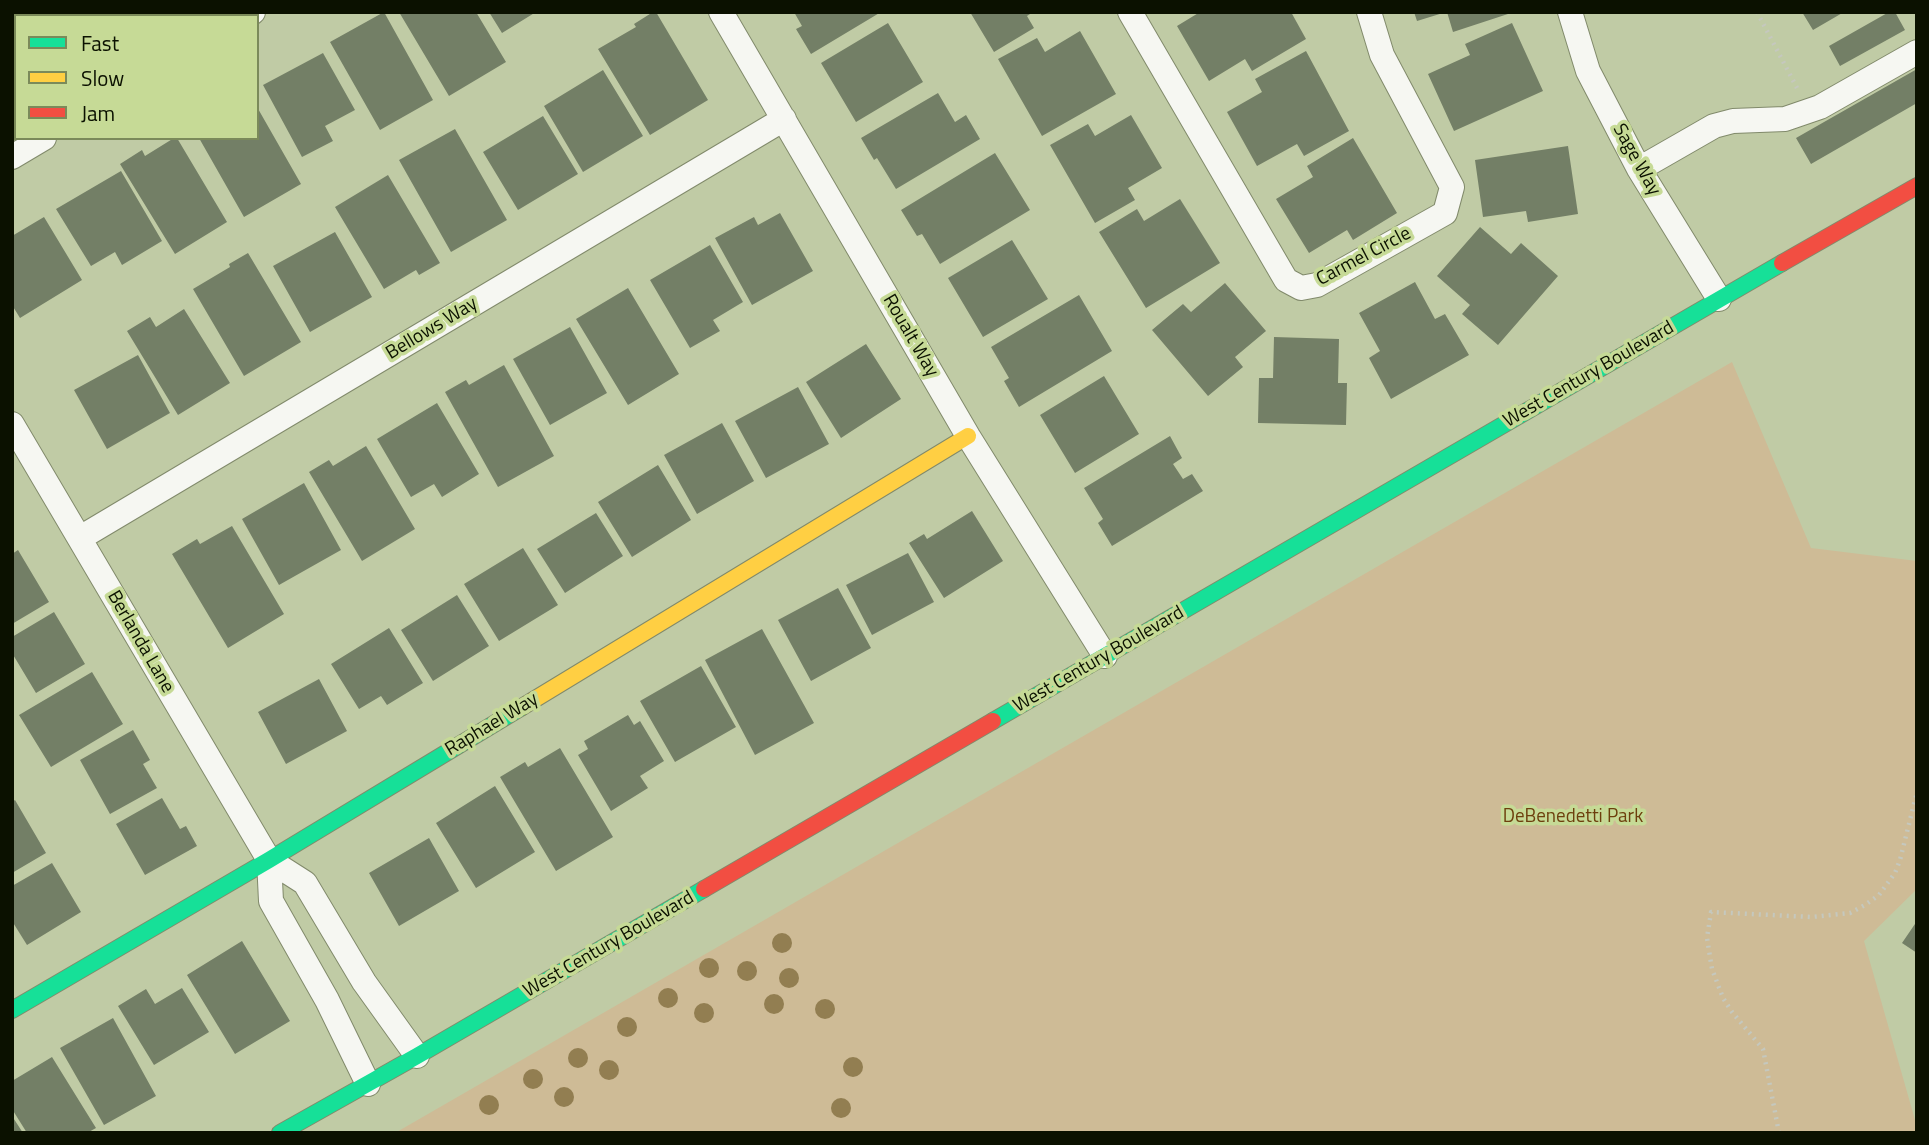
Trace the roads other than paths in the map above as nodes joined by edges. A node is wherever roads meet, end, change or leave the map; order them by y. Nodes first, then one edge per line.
1 (721, 12) edge
2 (1130, 12) edge
3 (1369, 12) edge
4 (1570, 12) edge
5 (1917, 52) edge
6 (784, 120) junction
7 (41, 140) edge
8 (12, 157) edge
9 (1639, 169) junction
10 (1917, 186) edge
11 (1719, 299) junction
12 (12, 424) edge
13 (968, 436) junction
14 (79, 538) junction
15 (1105, 656) junction
16 (269, 860) junction
17 (12, 1010) edge
18 (417, 1056) junction
19 (368, 1084) junction
20 (280, 1133) edge

1 - 6 street, Roualt Way
2 - 3 street, Carmel Circle
4 - 9 street, Sage Way
5 - 9 street
6 - 13 street, Roualt Way
6 - 14 street, Bellows Way
7 - 8 street
9 - 11 street, Sage Way
10 - 11 street, West Century Boulevard
11 - 15 street, West Century Boulevard
12 - 14 street, Berlanda Lane
13 - 15 street, Roualt Way
13 - 16 street, Raphael Way
14 - 16 street, Berlanda Lane
15 - 18 street, West Century Boulevard
16 - 17 street, Raphael Way
16 - 18 street, Berlanda Lane
16 - 19 street, Berlanda Lane
18 - 19 street, West Century Boulevard
19 - 20 street, West Century Boulevard

